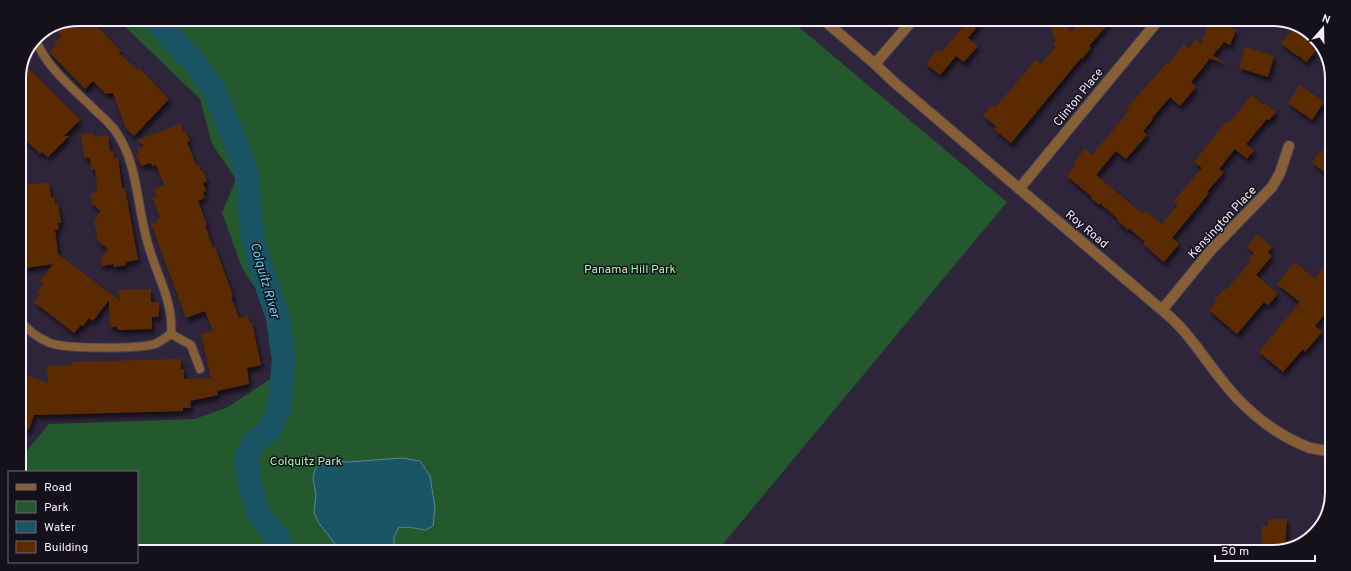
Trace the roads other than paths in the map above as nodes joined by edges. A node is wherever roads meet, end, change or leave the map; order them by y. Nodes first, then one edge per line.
1 (831, 26) edge
2 (908, 26) edge
3 (1154, 26) edge
4 (38, 45) edge
5 (875, 64) junction
6 (1289, 146) dead end
7 (1020, 189) junction
8 (1162, 310) junction
9 (26, 328) edge
10 (171, 334) junction
11 (200, 369) dead end
12 (1325, 450) edge

1 - 5 street, Roy Road
2 - 5 street
3 - 7 street, Clinton Place
4 - 10 lane
5 - 7 street, Roy Road
6 - 8 street, Kensington Place
7 - 8 street, Roy Road
8 - 12 street, Roy Road
9 - 10 lane
10 - 11 lane

